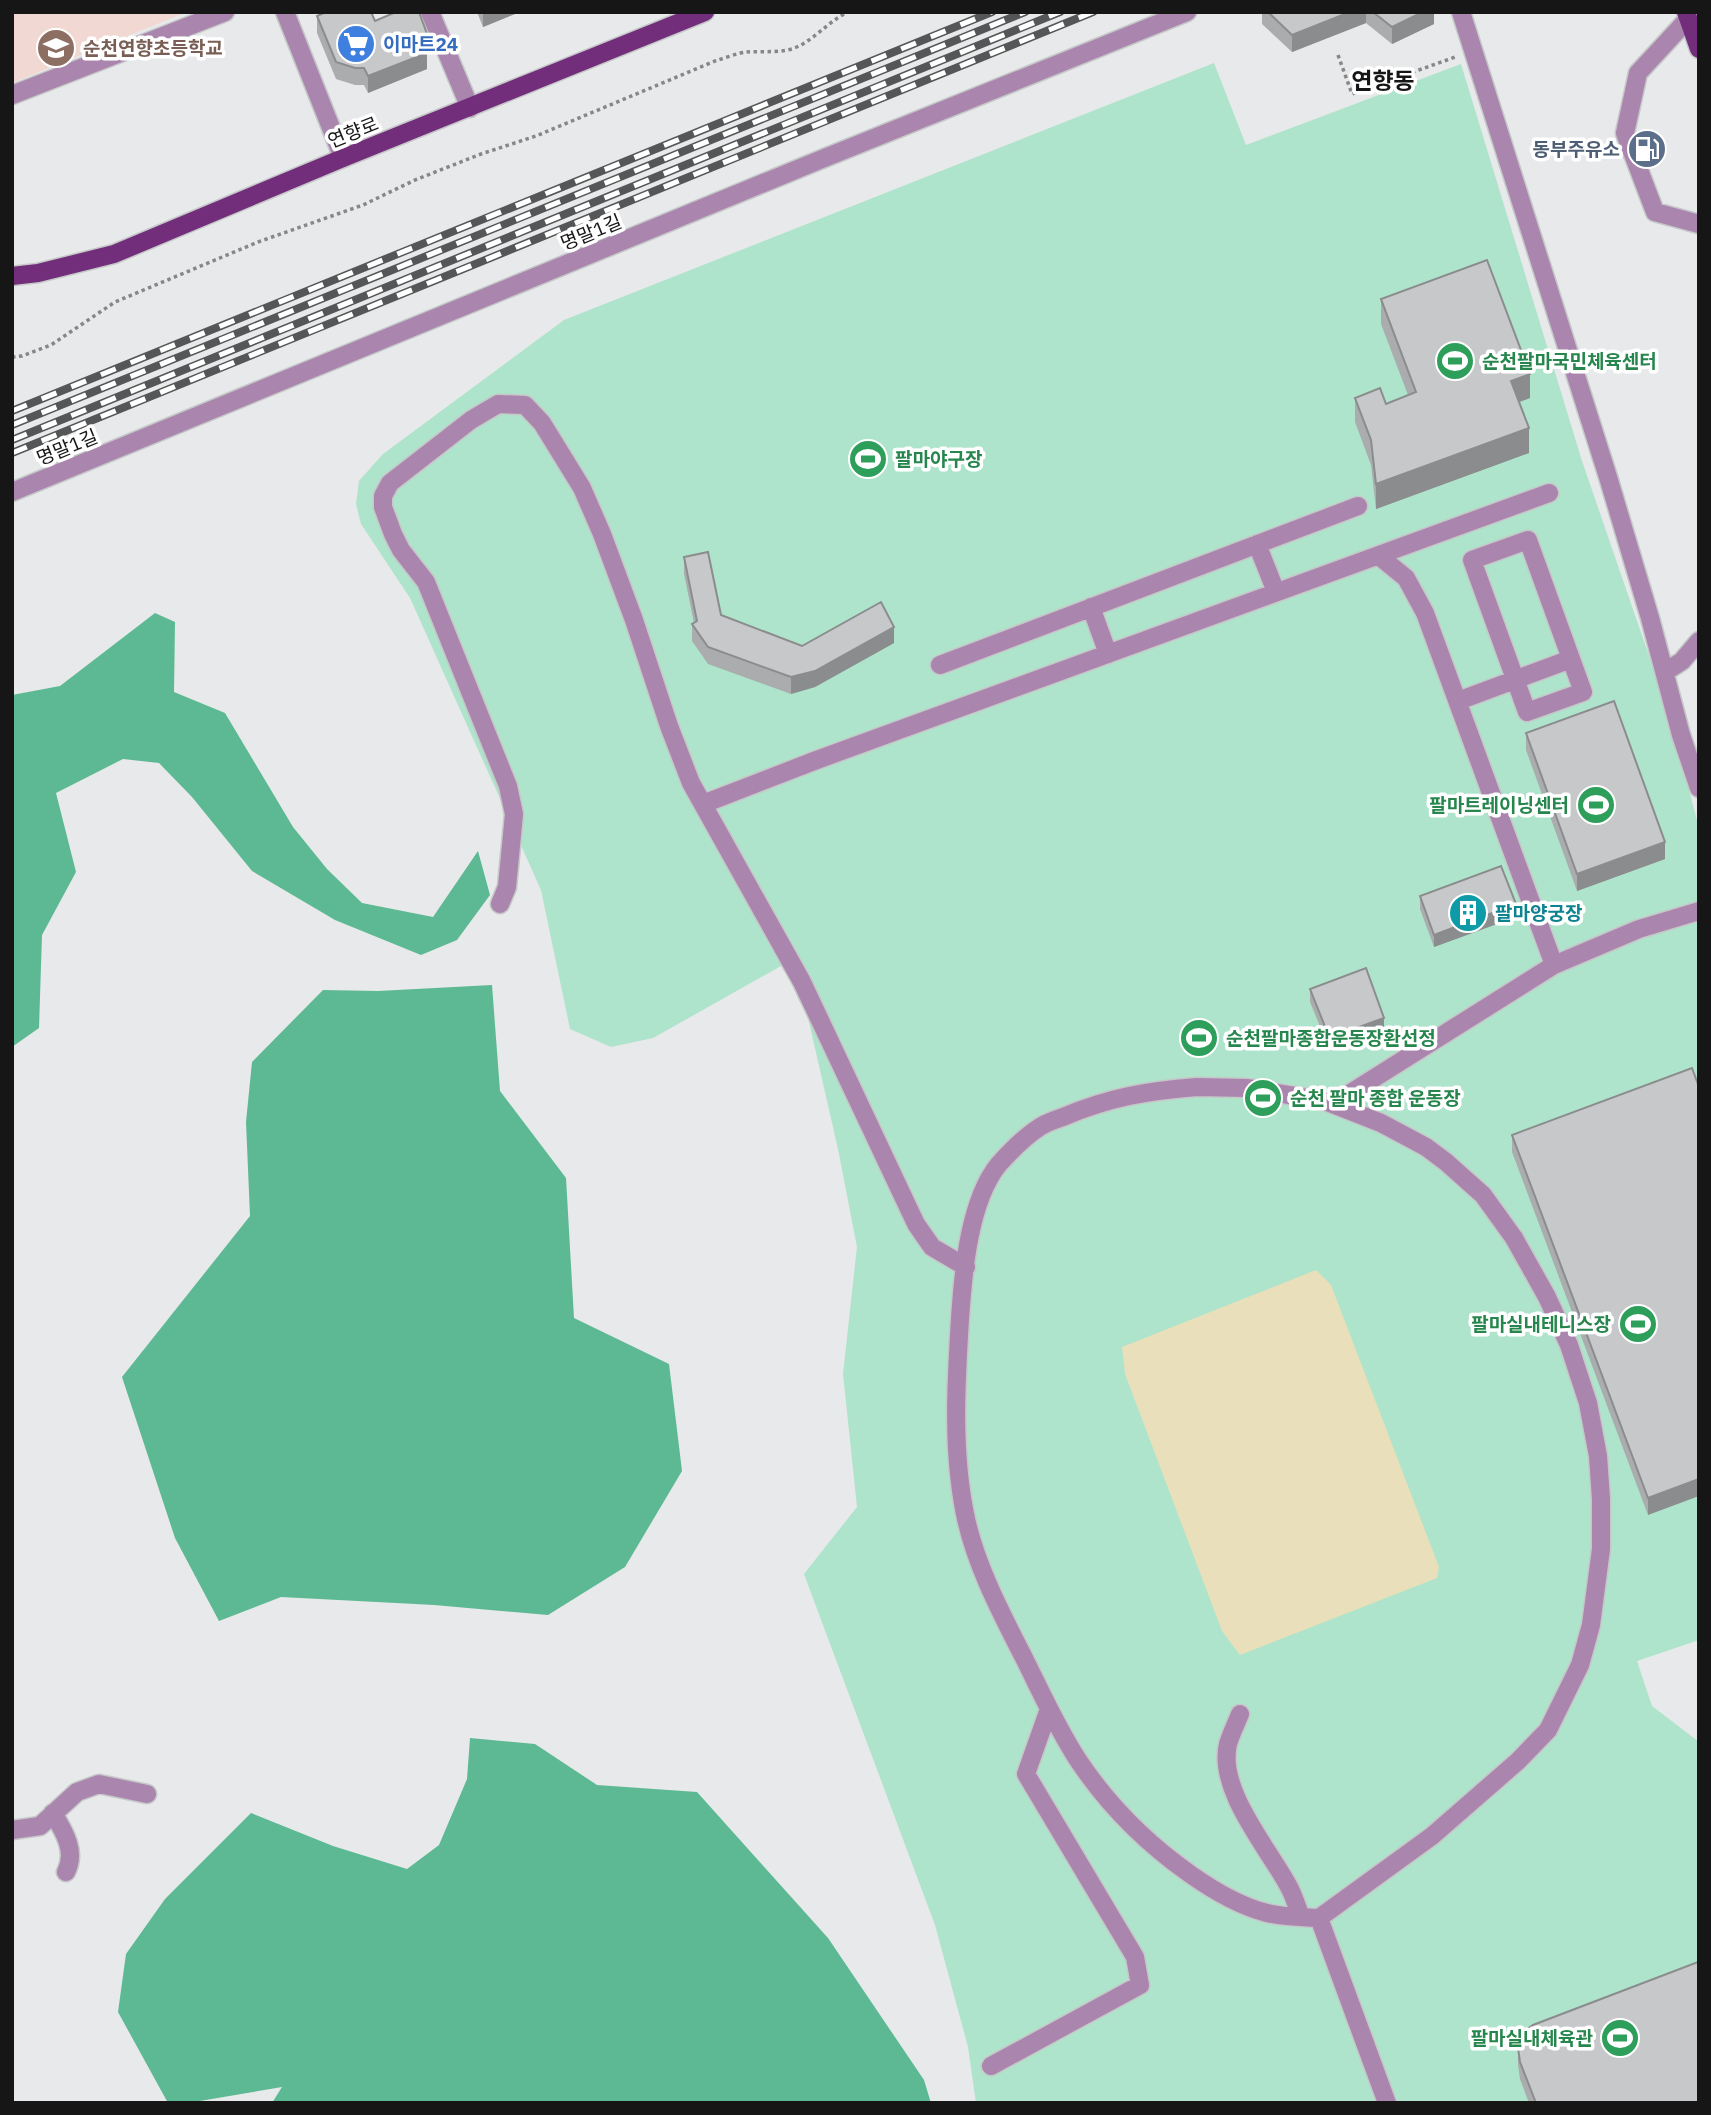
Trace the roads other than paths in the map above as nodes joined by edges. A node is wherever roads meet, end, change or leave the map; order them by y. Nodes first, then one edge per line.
1 (225, 12) edge
2 (430, 12) edge
3 (705, 12) edge
4 (1187, 12) edge
5 (1461, 12) edge
6 (286, 13) edge
7 (1687, 15) edge
8 (1699, 49) edge
9 (12, 95) edge
10 (470, 108) junction
11 (343, 158) junction
12 (1699, 224) edge
13 (12, 276) edge
14 (12, 492) edge
15 (1549, 493) dead end
16 (1358, 506) dead end
17 (1257, 544) junction
18 (1379, 556) junction
19 (1276, 592) junction
20 (1091, 607) junction
21 (1699, 641) edge
22 (1108, 654) junction
23 (1571, 659) junction
24 (940, 665) dead end
25 (1665, 672) junction
26 (1516, 679) junction
27 (1458, 701) junction
28 (1699, 788) edge
29 (703, 804) junction
30 (500, 904) dead end
31 (1699, 911) edge
32 (1554, 965) junction
33 (1333, 1104) junction
34 (966, 1267) junction
35 (1049, 1709) junction
36 (1240, 1714) dead end
37 (147, 1794) dead end
38 (53, 1813) junction
39 (12, 1830) edge
40 (66, 1872) dead end
41 (1310, 1918) junction
42 (991, 2066) dead end
43 (1387, 2103) edge

1 - 9 street
2 - 10 street
3 - 10 main road, 연향로
4 - 14 street, 명말1길
5 - 25 street
6 - 11 street
7 - 8 main road
7 - 12 street
10 - 11 main road, 연향로
11 - 13 main road, 연향로
15 - 18 street
16 - 17 street
17 - 19 street
17 - 20 street
18 - 19 street
18 - 27 street
19 - 22 street
20 - 22 street
20 - 24 street
21 - 25 street
22 - 29 street
23 - 26 street
23 - 26 street
23 - 26 street
25 - 28 street
26 - 27 street
27 - 32 street
29 - 30 street
29 - 34 street
31 - 32 street
32 - 33 street
33 - 34 street
33 - 41 street
34 - 35 street
35 - 41 street
35 - 42 street
36 - 41 street
37 - 38 street
38 - 39 street
38 - 40 street
41 - 43 street

